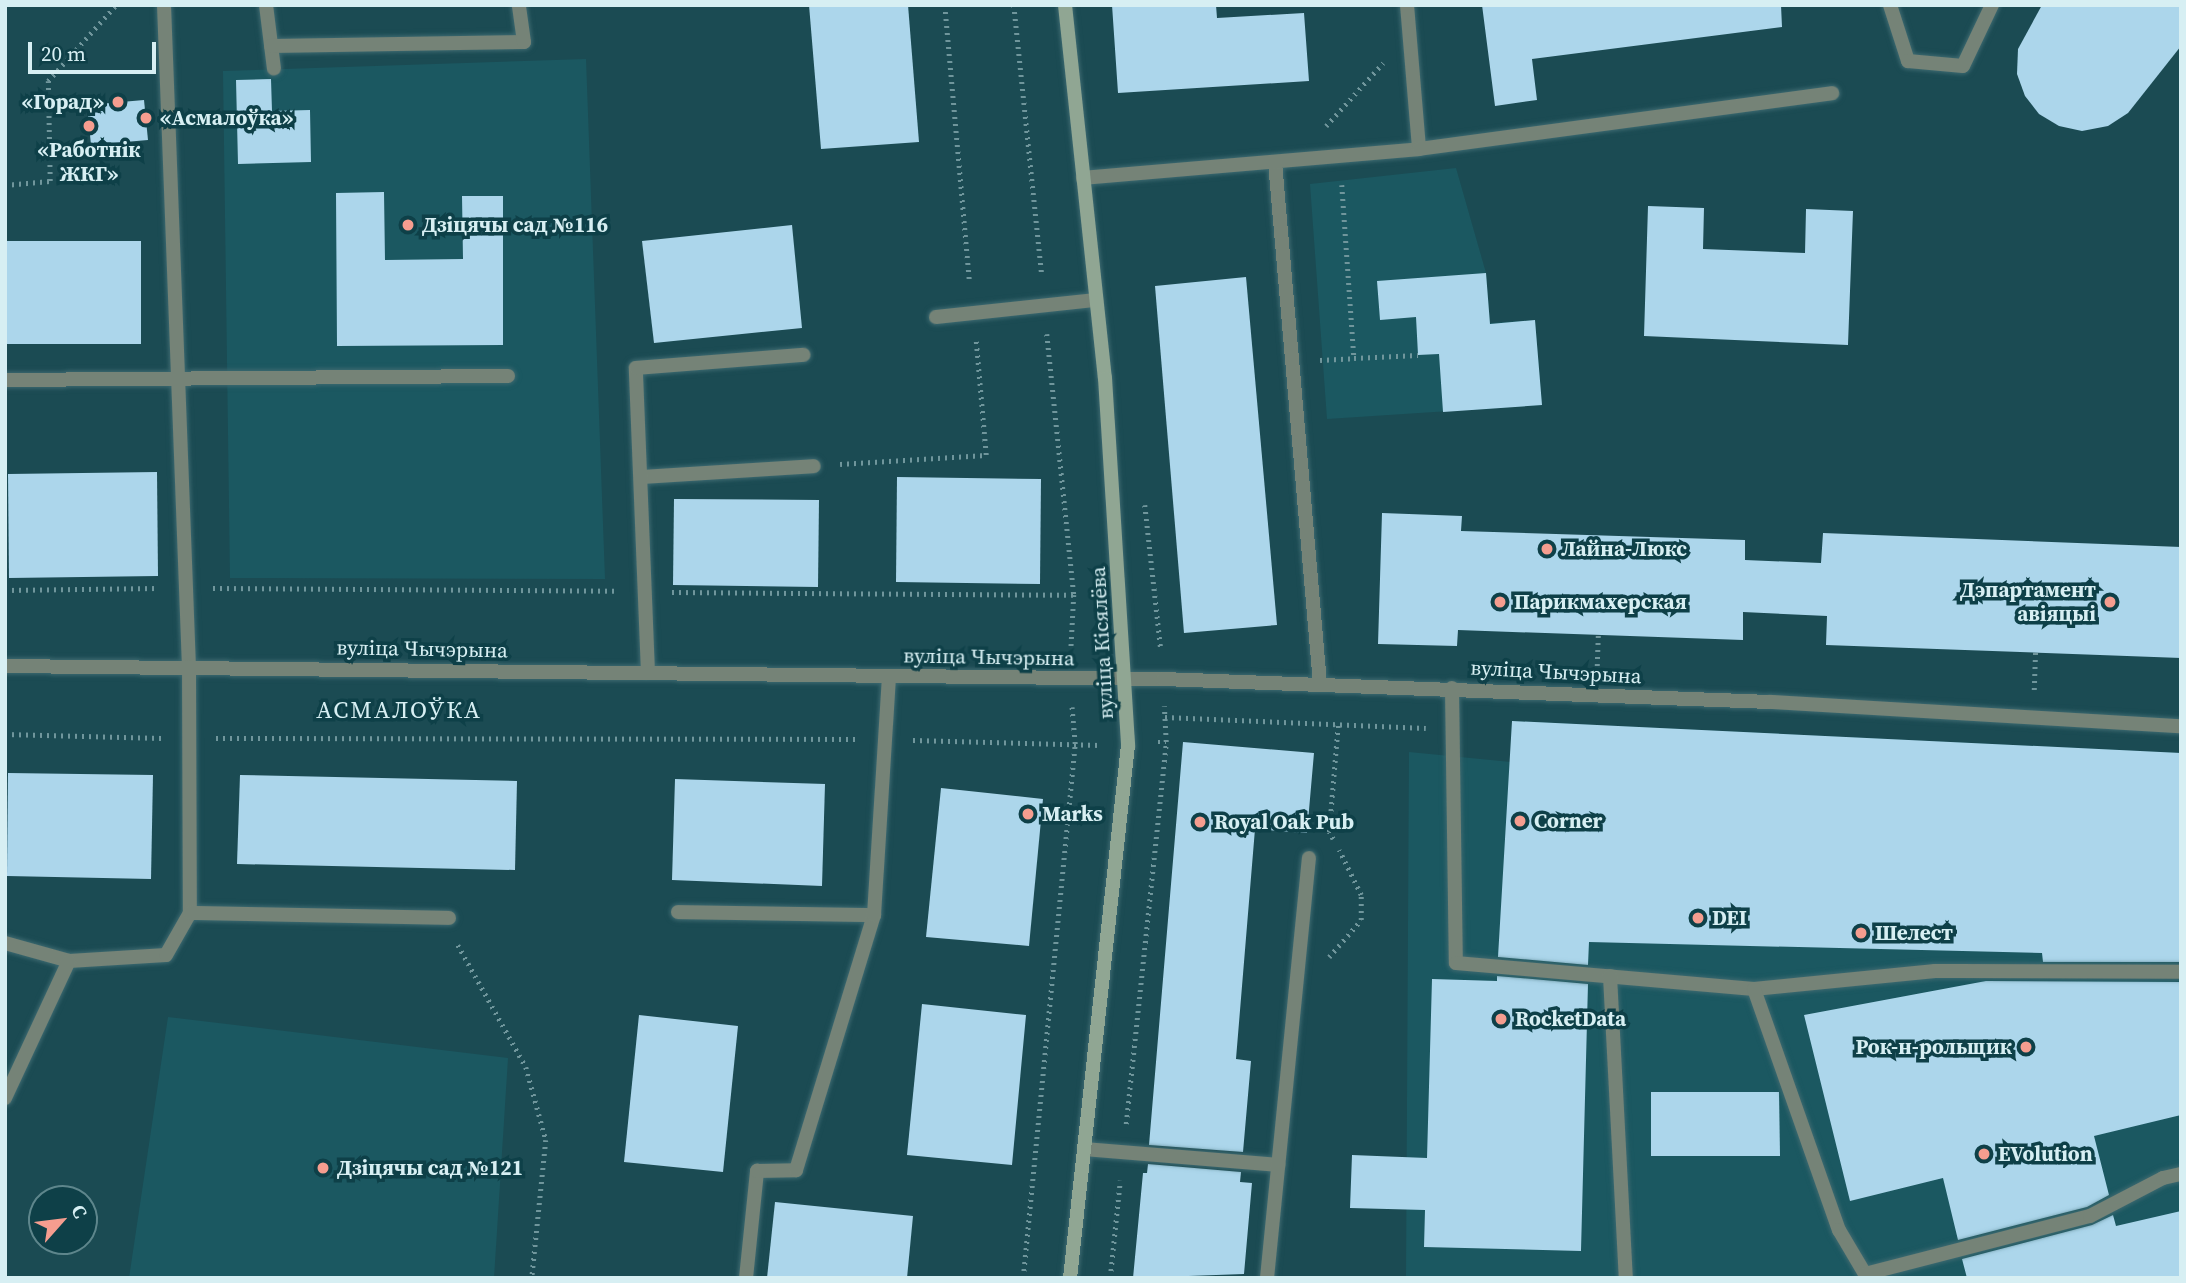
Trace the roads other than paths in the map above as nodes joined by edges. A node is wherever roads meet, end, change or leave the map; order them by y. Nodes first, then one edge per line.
1 (164, 5) edge
2 (266, 5) edge
3 (519, 5) edge
4 (1065, 5) edge
5 (1407, 5) edge
6 (1890, 5) edge
7 (1992, 5) edge
8 (271, 46) junction
9 (274, 69) dead end
10 (1832, 93) dead end
11 (1419, 149) junction
12 (1275, 162) junction
13 (1083, 178) junction
14 (1096, 300) junction
15 (936, 317) dead end
16 (803, 355) dead end
17 (508, 376) dead end
18 (180, 379) junction
19 (5, 380) edge
20 (814, 466) dead end
21 (641, 477) junction
22 (5, 666) edge
23 (189, 667) junction
24 (648, 673) junction
25 (889, 677) junction
26 (1127, 680) junction
27 (1320, 684) junction
28 (1452, 688) junction
29 (2181, 726) edge
30 (1309, 858) dead end
31 (190, 912) junction
32 (678, 912) dead end
33 (874, 915) junction
34 (449, 918) road end
35 (5, 943) edge
36 (69, 961) junction
37 (2181, 972) edge
38 (1610, 976) junction
39 (1754, 989) junction
40 (5, 1098) edge
41 (1085, 1149) junction
42 (1278, 1165) junction
43 (2181, 1174) edge
44 (1865, 1276) edge
45 (746, 1278) edge
46 (1070, 1278) edge
47 (1267, 1278) edge
48 (1626, 1278) edge

1 - 18 street
2 - 8 street
3 - 8 street
4 - 13 street, вуліца Кісялёва
5 - 11 street
6 - 7 street
8 - 9 street
10 - 11 street
11 - 12 street
12 - 13 street
12 - 27 street
13 - 14 street, вуліца Кісялёва
14 - 15 street
14 - 26 street, вуліца Кісялёва
16 - 21 street
17 - 18 street
18 - 19 street
18 - 23 street
20 - 21 street
21 - 24 street
22 - 23 street, вуліца Чычэрына
23 - 24 street, вуліца Чычэрына
23 - 31 street
24 - 25 street, вуліца Чычэрына
25 - 26 street, вуліца Чычэрына
25 - 33 street
26 - 27 street, вуліца Чычэрына
26 - 41 street, вуліца Кісялёва
27 - 28 street, вуліца Чычэрына
28 - 29 street, вуліца Чычэрына
28 - 38 street
30 - 42 street
31 - 34 street
31 - 36 street
32 - 33 street
33 - 45 street
35 - 36 street
36 - 40 street
37 - 39 street
38 - 39 street
38 - 48 street
39 - 44 street
41 - 42 street
41 - 46 street, вуліца Кісялёва
42 - 47 street
43 - 44 street

